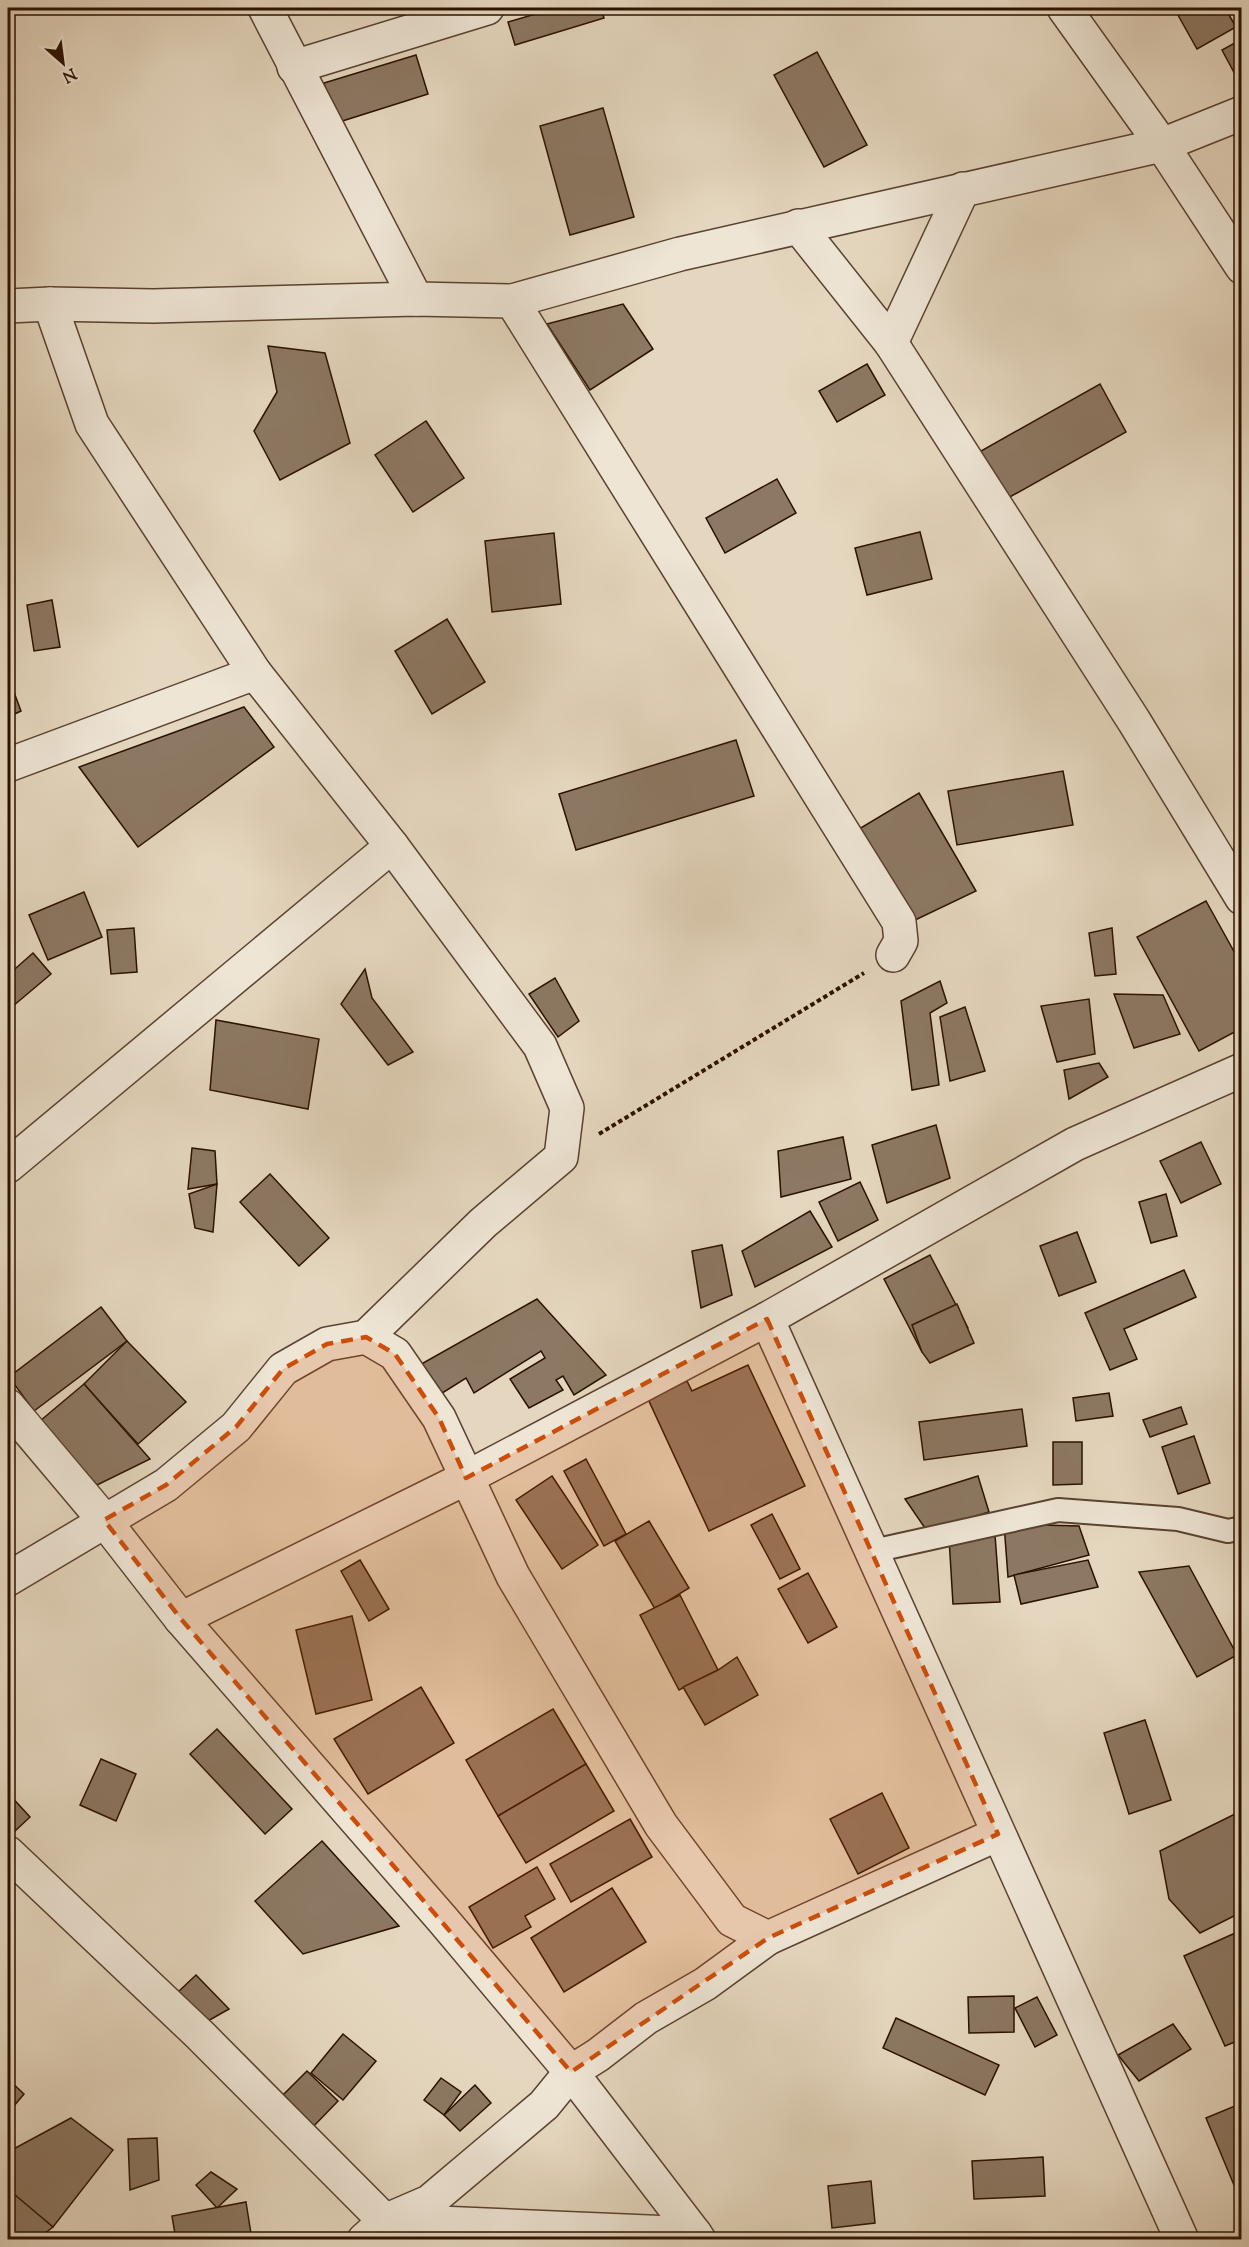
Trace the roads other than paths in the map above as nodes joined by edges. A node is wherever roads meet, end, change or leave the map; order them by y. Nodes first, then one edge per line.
1 (265, 8) edge
2 (487, 8) edge
3 (1064, 8) edge
4 (294, 67) junction
5 (1242, 113) edge
6 (1162, 144) junction
7 (963, 189) junction
8 (798, 226) junction
9 (1242, 267) edge
10 (416, 299) junction
11 (512, 301) junction
12 (50, 304) junction
13 (8, 306) edge
14 (891, 342) junction
15 (255, 673) junction
16 (8, 765) edge
17 (392, 846) junction
18 (1242, 898) edge
19 (893, 955) road end
20 (1242, 1070) edge
21 (8, 1166) edge
22 (767, 1319) junction
23 (366, 1336) junction
24 (8, 1406) edge
25 (466, 1478) junction
26 (104, 1520) junction
27 (1242, 1528) edge
28 (873, 1551) junction
29 (8, 1579) edge
30 (181, 1619) junction
31 (998, 1834) junction
32 (8, 1853) edge
33 (768, 1938) junction
34 (571, 2072) junction
35 (375, 2230) edge
36 (697, 2237) edge
37 (1182, 2240) edge

1 - 4 street
2 - 4 street
3 - 6 street
4 - 10 street
5 - 6 street
6 - 7 street
6 - 9 street
7 - 8 street
7 - 14 street
8 - 11 street
8 - 14 street
10 - 11 street
10 - 12 street
11 - 19 street
12 - 13 street
12 - 15 street
14 - 18 street
15 - 16 street
15 - 17 street
17 - 21 street
17 - 23 street
20 - 22 street
22 - 25 street
22 - 28 street
23 - 25 street
23 - 26 street
24 - 26 street
25 - 30 street
25 - 33 street
26 - 29 street
26 - 30 street
27 - 28 lane
28 - 31 street
30 - 34 street
31 - 33 street
31 - 37 street
32 - 35 street
33 - 34 street
34 - 35 street
34 - 36 street
35 - 36 street

